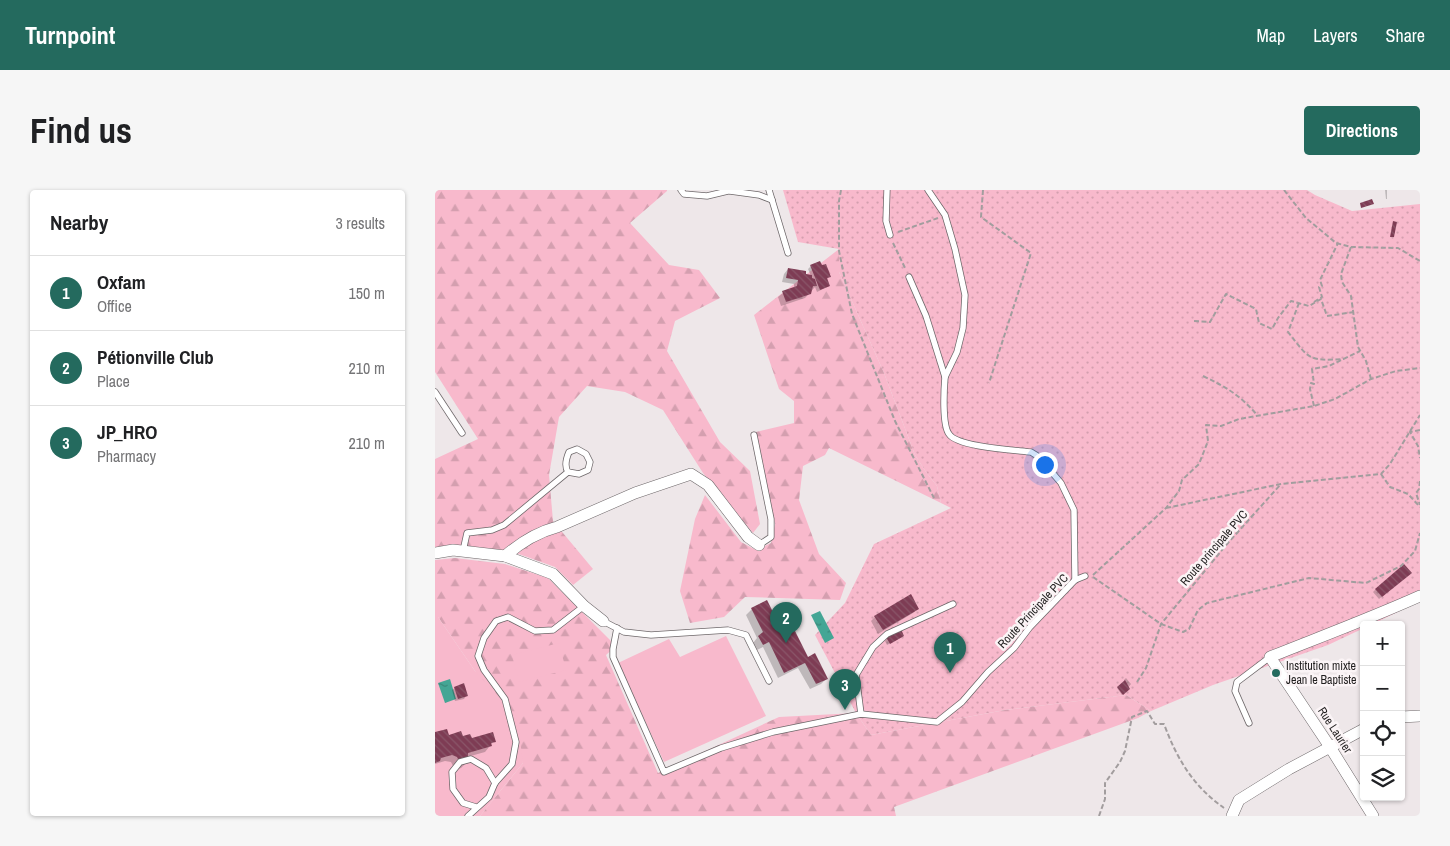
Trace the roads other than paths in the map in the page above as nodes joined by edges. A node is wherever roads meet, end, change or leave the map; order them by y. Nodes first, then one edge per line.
1 (681, 190) edge
2 (769, 190) edge
3 (887, 190) edge
4 (928, 190) edge
5 (731, 191) edge
6 (772, 200) junction
7 (890, 235) road end
8 (788, 253) dead end
9 (909, 277) road end
10 (945, 377) junction
11 (435, 392) edge
12 (462, 434) dead end
13 (753, 435) dead end
14 (568, 472) junction
15 (759, 545) joint
16 (463, 551) junction
17 (435, 553) edge
18 (505, 556) junction
19 (1085, 576) dead end
20 (1075, 580) junction
21 (1420, 596) edge
22 (953, 604) dead end
23 (584, 606) junction
24 (603, 621) joint
25 (617, 628) junction
26 (1270, 657) junction
27 (769, 681) dead end
28 (861, 714) junction
29 (1420, 716) edge
30 (1405, 717) edge
31 (1249, 723) dead end
32 (1360, 732) edge
33 (1330, 747) junction
34 (495, 783) junction
35 (476, 807) junction
36 (1232, 815) edge
37 (468, 816) edge
38 (1373, 816) edge

1 - 5 lane
2 - 6 lane
3 - 7 lane
4 - 10 lane
5 - 6 lane
6 - 8 lane
9 - 10 lane
10 - 20 lane
11 - 12 lane
13 - 15 lane
14 - 14 lane
14 - 16 lane
15 - 18 street
16 - 17 street
16 - 18 street
18 - 23 street
19 - 20 lane, Route Principale PVC
20 - 28 lane, Route Principale PVC
21 - 26 street
22 - 28 lane
23 - 24 street
23 - 34 lane
24 - 25 lane
25 - 27 lane
25 - 28 lane, Route Principale PVC
26 - 31 lane
26 - 33 street, Rue Laurier
29 - 30 street
32 - 33 street
33 - 36 street
33 - 38 street, Rue Laurier
34 - 35 lane
34 - 35 lane
35 - 37 lane

